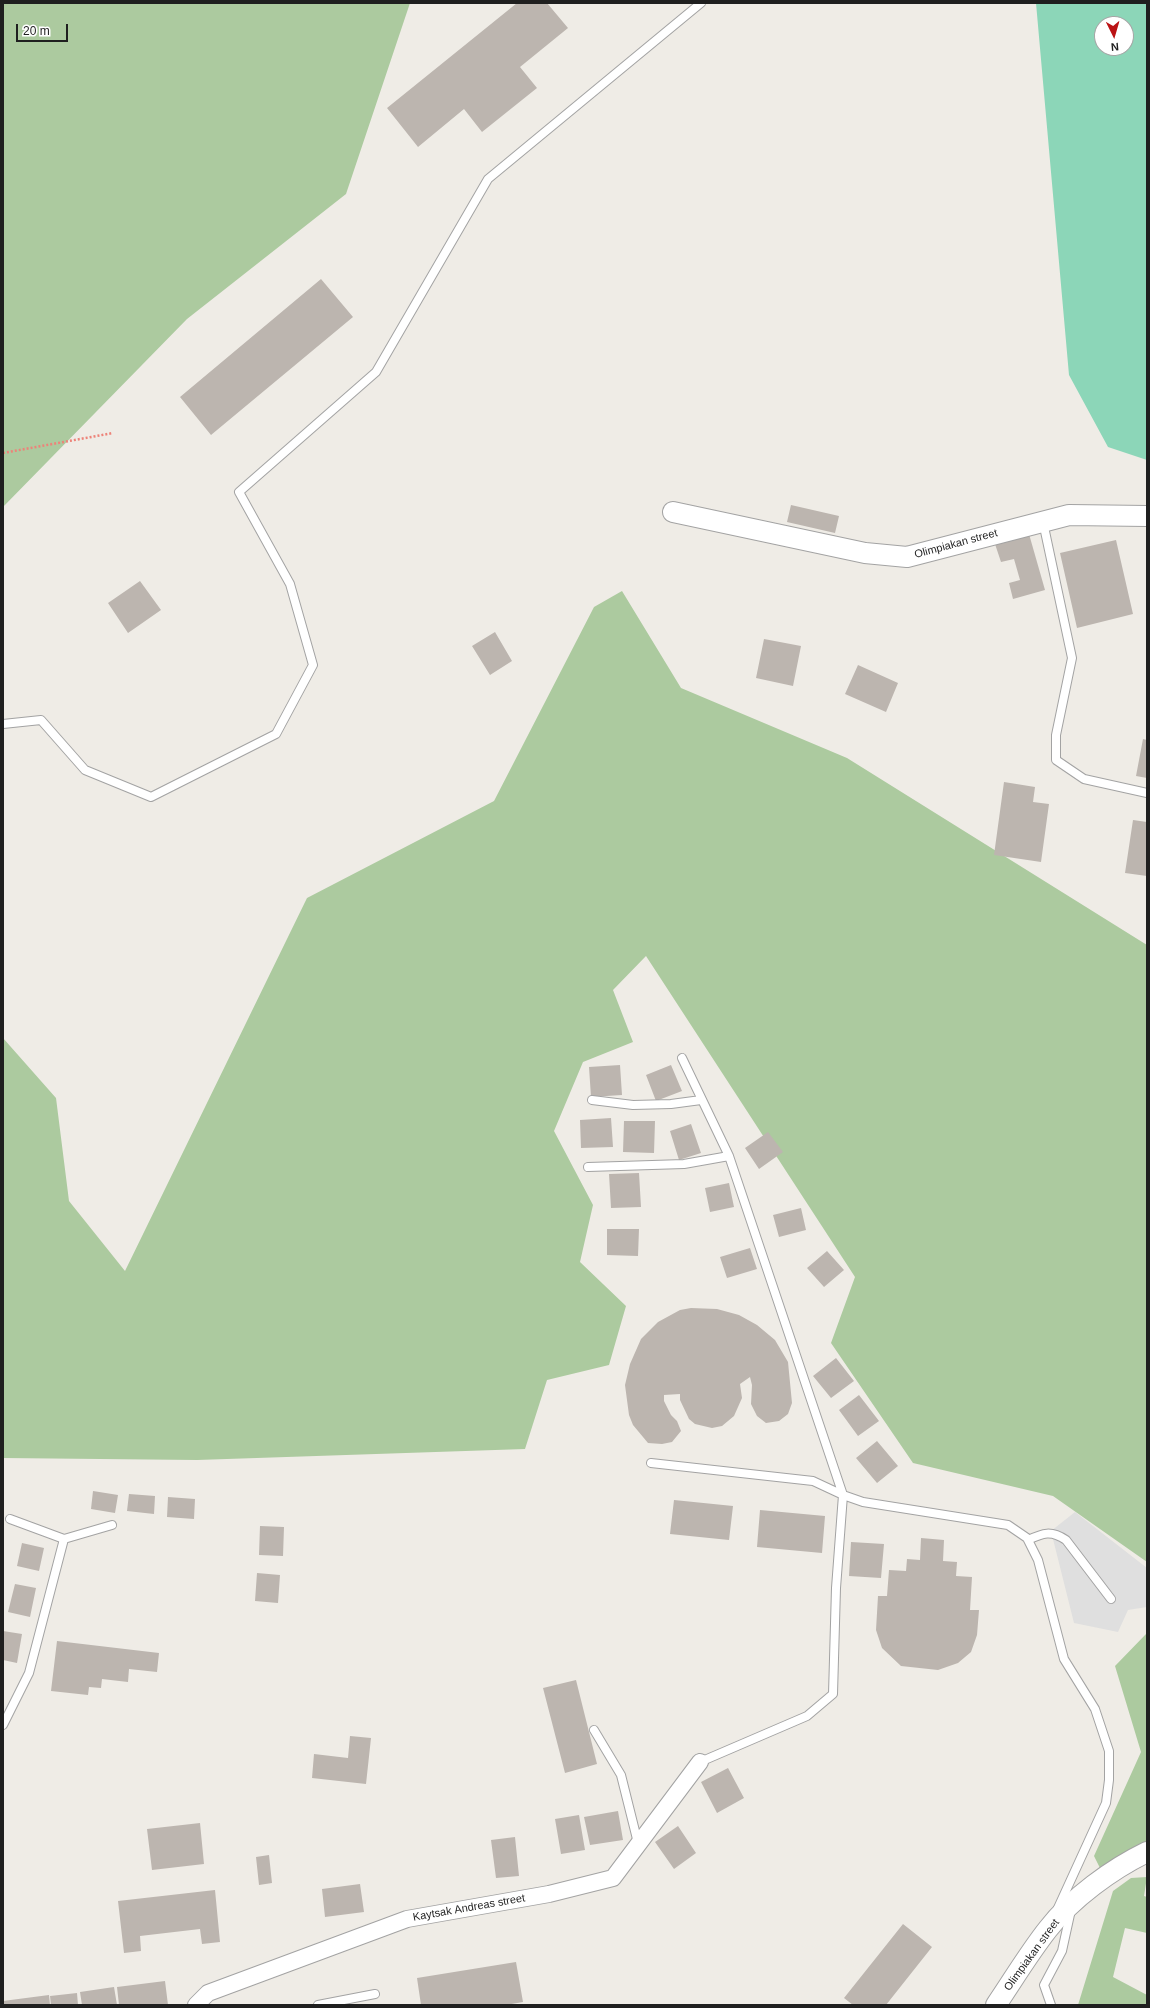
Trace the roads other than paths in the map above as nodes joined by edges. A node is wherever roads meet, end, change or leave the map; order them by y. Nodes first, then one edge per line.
1 (701, 3) edge
2 (673, 512) dead end
3 (1147, 516) edge
4 (1043, 522) junction
5 (3, 724) edge
6 (1147, 793) edge
7 (682, 1058) dead end
8 (592, 1100) dead end
9 (701, 1100) junction
10 (729, 1156) junction
11 (588, 1167) dead end
12 (650, 1463) dead end
13 (843, 1495) junction
14 (10, 1519) dead end
15 (112, 1525) dead end
16 (64, 1539) junction
17 (1028, 1540) junction
18 (1111, 1599) dead end
19 (3, 1725) edge
20 (594, 1730) dead end
21 (700, 1762) joint
22 (638, 1843) junction
23 (1147, 1852) edge
24 (1073, 1902) junction
25 (1048, 1929) junction
26 (375, 1994) dead end
27 (196, 2005) edge
28 (318, 2005) edge
29 (996, 2005) edge
30 (1051, 2005) edge

1 - 5 lane
2 - 4 street, Olimpiakan street
3 - 4 street, Olimpiakan street
4 - 6 lane
7 - 9 lane
8 - 9 lane
9 - 10 lane
10 - 11 lane
10 - 13 lane
12 - 13 lane
13 - 17 lane
13 - 21 lane
14 - 16 lane
15 - 16 lane
16 - 19 lane
17 - 18 lane
17 - 25 lane
20 - 22 lane
21 - 22 street, Kaytsak Andreas street
22 - 27 street, Kaytsak Andreas street
23 - 24 street, Olimpiakan street
24 - 25 street, Olimpiakan street
24 - 30 lane
25 - 29 street, Olimpiakan street
26 - 28 lane

